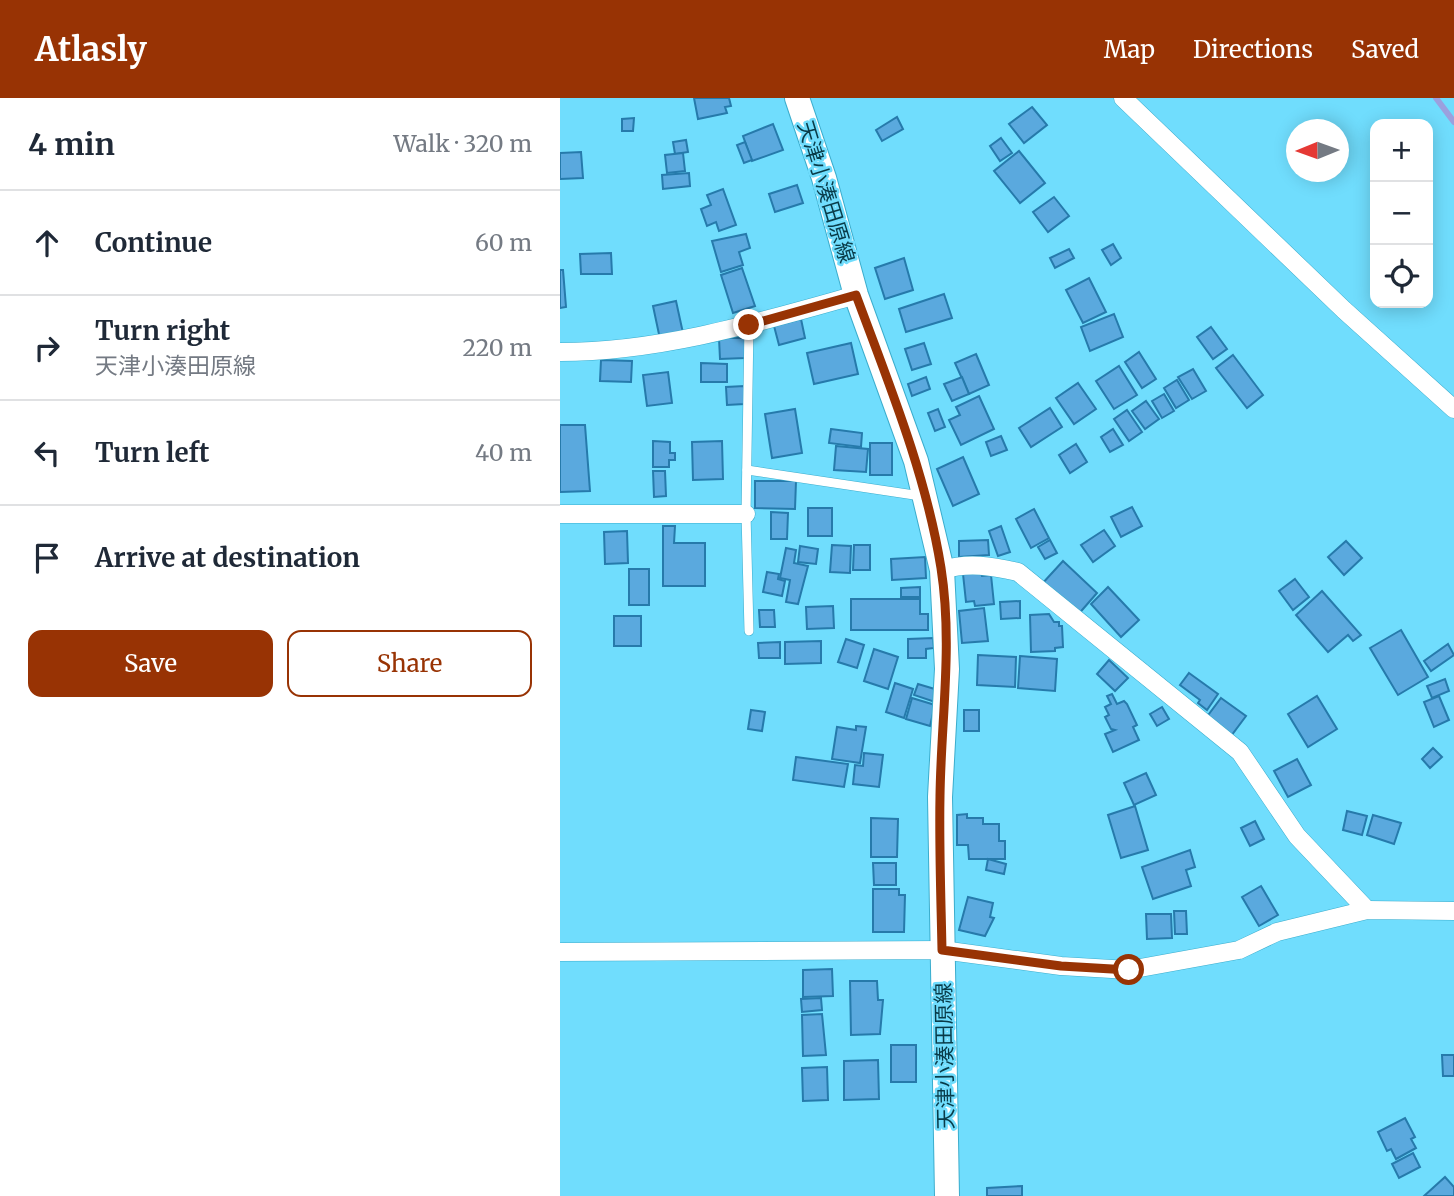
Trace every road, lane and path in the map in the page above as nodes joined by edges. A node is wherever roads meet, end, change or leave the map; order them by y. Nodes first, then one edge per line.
1 (797, 98) edge
2 (1123, 98) edge
3 (856, 295) junction
4 (749, 325) junction
5 (560, 352) edge
6 (1454, 409) edge
7 (747, 470) junction
8 (925, 496) junction
9 (560, 514) edge
10 (746, 514) junction
11 (942, 570) junction
12 (749, 631) dead end
13 (1367, 909) junction
14 (1454, 911) edge
15 (942, 950) junction
16 (560, 952) edge
17 (947, 1196) edge

1 - 3 main road, 天津小湊田原線
2 - 6 street
3 - 4 street
3 - 8 main road, 天津小湊田原線
4 - 5 street
4 - 7 lane
7 - 8 lane
7 - 10 lane
8 - 11 main road, 天津小湊田原線
9 - 10 street
10 - 12 lane
11 - 13 street
11 - 15 main road, 天津小湊田原線
13 - 14 street
13 - 15 street
15 - 16 street
15 - 17 main road, 天津小湊田原線

